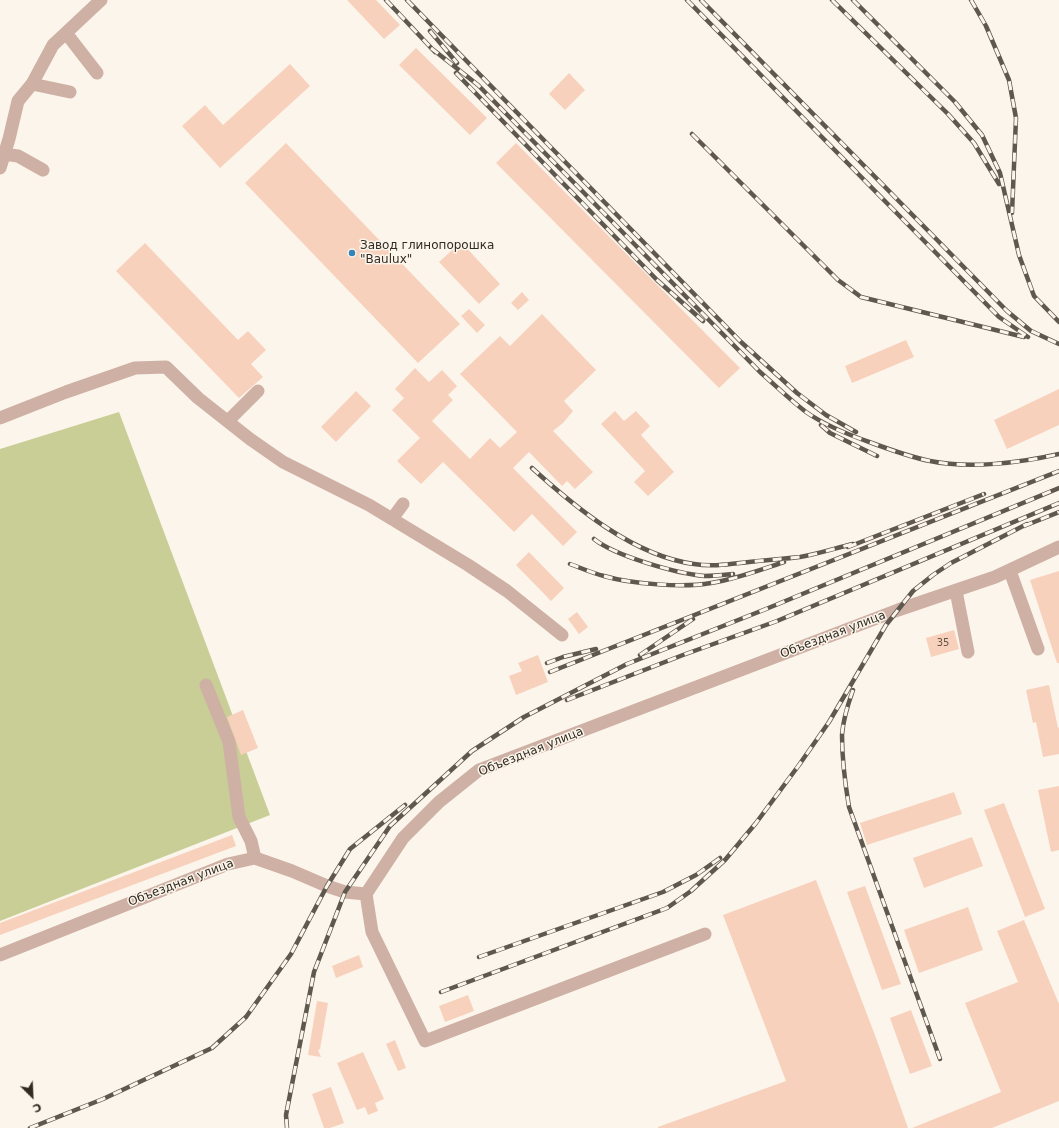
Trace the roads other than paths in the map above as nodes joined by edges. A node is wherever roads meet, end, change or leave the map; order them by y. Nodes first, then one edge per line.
1 (101, 0) edge
2 (66, 33) junction
3 (98, 73) dead end
4 (32, 84) junction
5 (70, 92) dead end
6 (4, 154) junction
7 (0, 168) edge
8 (43, 170) dead end
9 (258, 391) dead end
10 (0, 418) edge
11 (228, 421) junction
12 (404, 504) dead end
13 (392, 519) junction
14 (1059, 547) edge
15 (1010, 570) junction
16 (956, 591) junction
17 (562, 635) dead end
18 (1038, 649) dead end
19 (968, 652) dead end
20 (206, 685) dead end
21 (255, 858) junction
22 (366, 894) junction
23 (705, 934) dead end
24 (0, 955) edge

1 - 2 street
2 - 3 street
2 - 4 street
4 - 5 street
4 - 6 street
6 - 7 street
6 - 8 street
9 - 11 street
10 - 11 street
11 - 13 street
12 - 13 street
13 - 17 street
14 - 15 street, Объездная улица
15 - 16 street, Объездная улица
15 - 18 street
16 - 19 street
16 - 22 street, Объездная улица
20 - 21 street
21 - 22 street
21 - 24 street, Объездная улица
22 - 23 street

